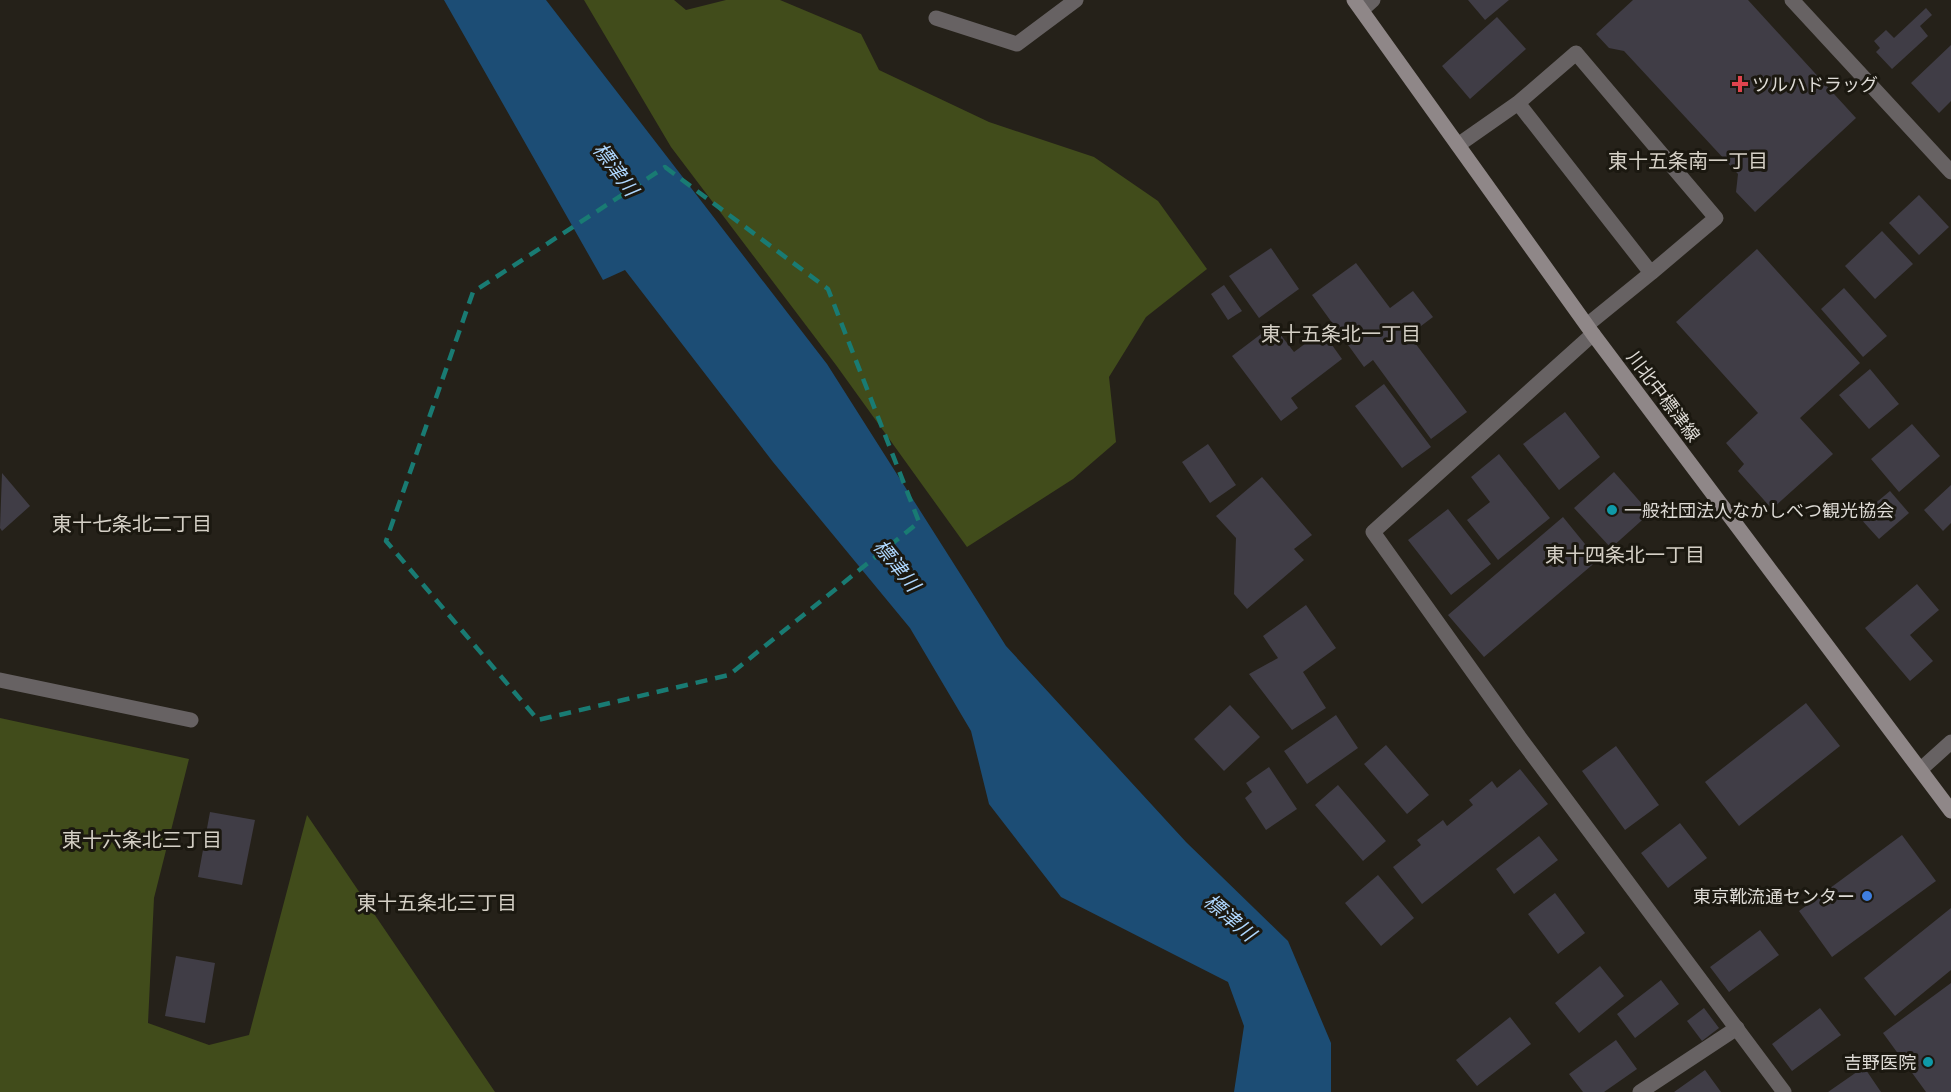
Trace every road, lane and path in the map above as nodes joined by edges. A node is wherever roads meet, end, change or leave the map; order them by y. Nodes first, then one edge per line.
1 (1076, 0) edge
2 (1792, 0) edge
3 (1363, 3) edge
4 (936, 18) dead end
5 (1518, 103) junction
6 (1458, 145) junction
7 (1951, 172) edge
8 (1652, 273) junction
9 (1590, 330) junction
10 (0, 681) edge
11 (191, 720) dead end
12 (1951, 742) edge
13 (1921, 769) junction
14 (1951, 811) edge
15 (1737, 1028) junction
16 (1640, 1092) edge
17 (1784, 1092) edge

1 - 4 street
2 - 7 street
3 - 6 main road, 川北中標津線
5 - 6 street
5 - 8 street
5 - 8 street
6 - 9 main road, 川北中標津線
8 - 9 street
9 - 13 main road, 川北中標津線
9 - 15 street
10 - 11 street
12 - 13 street
13 - 14 main road, 川北中標津線
15 - 16 street
15 - 17 street

